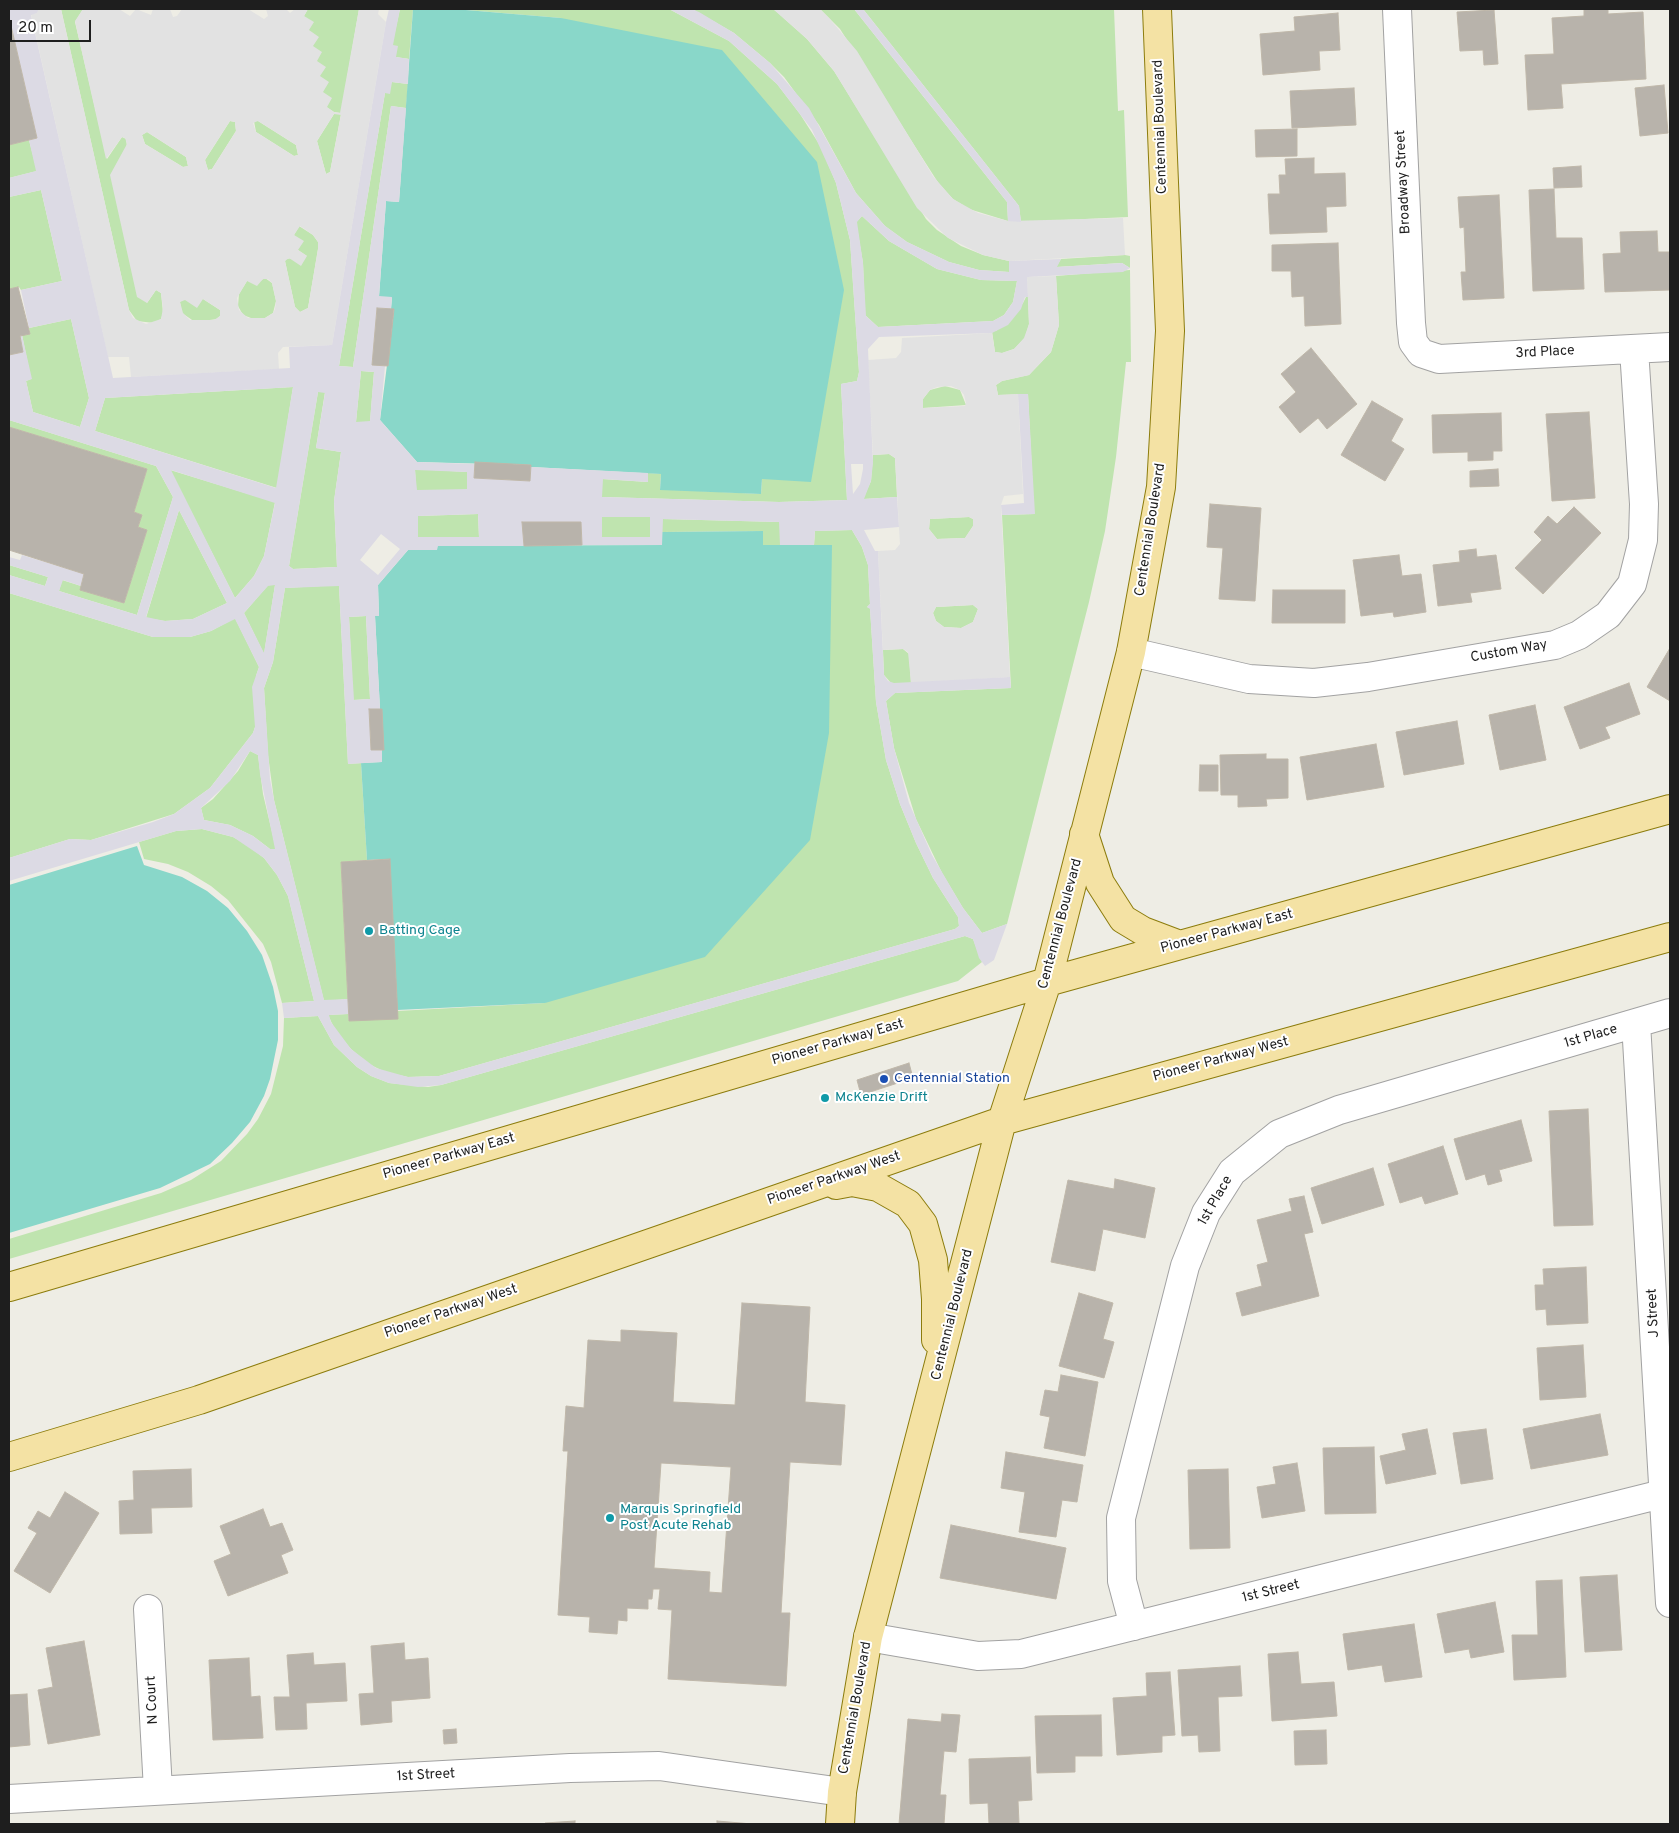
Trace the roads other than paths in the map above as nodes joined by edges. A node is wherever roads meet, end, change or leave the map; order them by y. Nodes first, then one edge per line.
1 (1156, 9) edge
2 (1397, 9) edge
3 (1670, 347) edge
4 (1634, 349) junction
5 (1421, 352) joint
6 (1131, 652) junction
7 (1670, 810) edge
8 (1084, 834) junction
9 (1670, 937) edge
10 (1180, 945) junction
11 (1046, 982) junction
12 (1670, 1013) edge
13 (1636, 1023) junction
14 (1002, 1121) junction
15 (803, 1190) junction
16 (9, 1287) edge
17 (935, 1386) junction
18 (9, 1457) edge
19 (1667, 1493) edge
20 (1670, 1603) edge
21 (148, 1609) dead end
22 (1134, 1626) junction
23 (868, 1637) junction
24 (158, 1790) junction
25 (842, 1792) junction
26 (9, 1799) edge
27 (840, 1824) edge

1 - 6 main road, Centennial Boulevard
2 - 5 street, Broadway Street
3 - 4 street, 3rd Place
4 - 5 street, 3rd Place
4 - 6 street, Custom Way
6 - 8 main road, Centennial Boulevard
7 - 10 main road, Pioneer Parkway East
8 - 10 main road
8 - 11 main road, Centennial Boulevard
9 - 14 main road, Pioneer Parkway West
10 - 11 main road, Pioneer Parkway East
11 - 14 main road, Centennial Boulevard
11 - 16 main road, Pioneer Parkway East
12 - 13 street, 1st Place
13 - 19 street, J Street
13 - 22 street, 1st Place
14 - 15 main road, Pioneer Parkway West
14 - 17 main road, Centennial Boulevard
15 - 17 main road
15 - 18 main road, Pioneer Parkway West
17 - 23 main road, Centennial Boulevard
19 - 20 street, J Street
19 - 22 street, 1st Street
21 - 24 street, N Court
22 - 23 street, 1st Street
23 - 25 main road, Centennial Boulevard
24 - 25 street, 1st Street
24 - 26 street, 1st Street
25 - 27 main road, Centennial Boulevard

